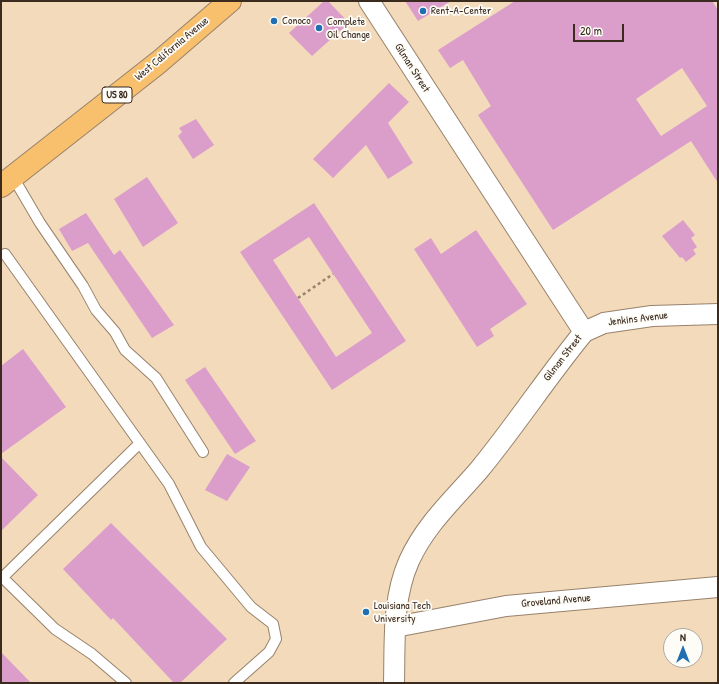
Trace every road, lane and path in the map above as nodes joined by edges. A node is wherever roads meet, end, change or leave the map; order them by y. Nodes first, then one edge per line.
1 (230, 1) edge
2 (369, 1) edge
3 (7, 181) edge
4 (5, 254) dead end
5 (333, 274) dead end
6 (298, 298) dead end
7 (718, 314) edge
8 (584, 332) junction
9 (140, 443) junction
10 (203, 452) dead end
11 (2, 578) edge
12 (718, 587) edge
13 (395, 627) junction
14 (126, 683) edge
15 (234, 683) edge
16 (394, 683) edge

1 - 3 main road, West California Avenue / US 80
2 - 8 street, Gilman Street
3 - 10 lane
4 - 9 lane
5 - 6 path
7 - 8 street, Jenkins Avenue
8 - 13 street, Gilman Street
9 - 11 lane
9 - 15 lane
11 - 14 lane
12 - 13 street, Groveland Avenue
13 - 16 street, Gilman Street

